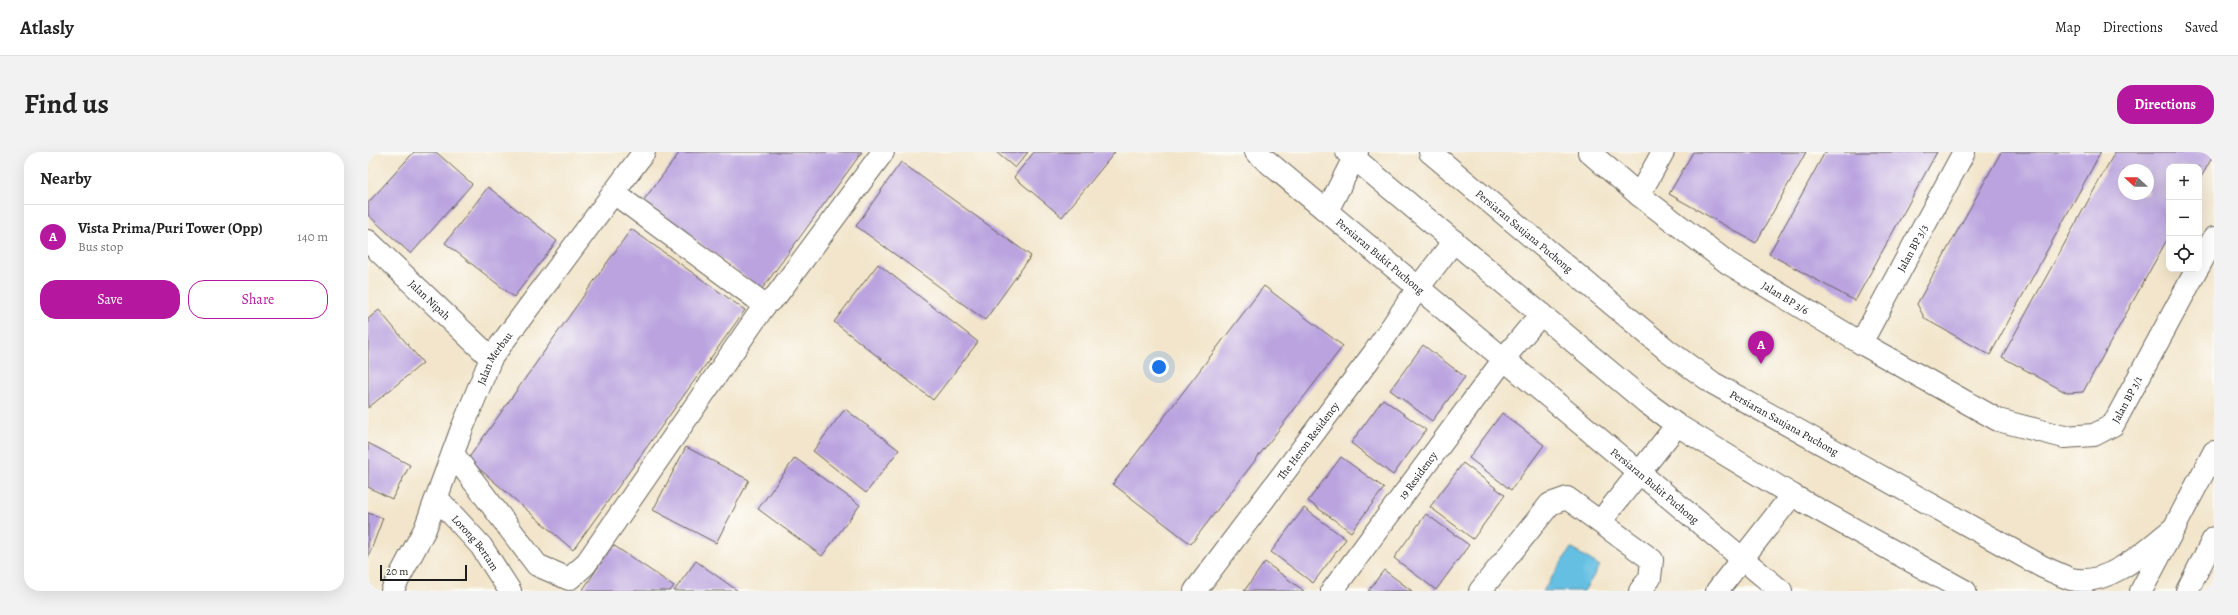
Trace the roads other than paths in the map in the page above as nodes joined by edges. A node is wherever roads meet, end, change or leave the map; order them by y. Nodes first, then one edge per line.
1 (644, 152) edge
2 (883, 152) edge
3 (1256, 152) edge
4 (1430, 152) edge
5 (1589, 152) edge
6 (1663, 152) edge
7 (1964, 152) edge
8 (1353, 154) edge
9 (614, 193) junction
10 (1639, 195) junction
11 (1327, 211) junction
12 (2214, 238) edge
13 (368, 241) edge
14 (1454, 241) junction
15 (2202, 260) edge
16 (2195, 272) edge
17 (1418, 288) junction
18 (764, 305) junction
19 (1541, 314) junction
20 (1861, 343) junction
21 (491, 358) junction
22 (1504, 360) junction
23 (1998, 420) joint
24 (1677, 425) junction
25 (2214, 452) edge
26 (453, 454) junction
27 (1639, 472) junction
28 (1792, 495) junction
29 (437, 498) junction
30 (1600, 522) junction
31 (2175, 527) junction
32 (2214, 538) edge
33 (1743, 559) junction
34 (392, 591) edge
35 (510, 591) edge
36 (1195, 591) edge
37 (1332, 591) edge
38 (1480, 591) edge
39 (1640, 591) edge
40 (1717, 591) edge
41 (1781, 591) edge
42 (1965, 591) edge
43 (2141, 591) edge
44 (2187, 591) edge

1 - 9 main road, Jalan Merbau
2 - 18 main road
3 - 11 main road, Persiaran Bukit Puchong
4 - 31 main road, Persiaran Saujana Puchong
5 - 10 main road, Jalan BP 3/6
6 - 10 main road
7 - 20 main road, Jalan BP 3/3
8 - 11 main road
8 - 14 main road
9 - 18 main road
9 - 21 main road, Jalan Merbau
10 - 20 main road, Jalan BP 3/6
11 - 17 main road, Persiaran Bukit Puchong
12 - 15 main road
13 - 21 main road, Jalan Nipah
14 - 17 main road, The Heron Residency
14 - 19 main road
16 - 23 main road, Jalan BP 3/1
17 - 22 main road, Persiaran Bukit Puchong
17 - 36 main road, The Heron Residency
18 - 26 main road
19 - 22 main road
19 - 24 main road
20 - 23 main road, Jalan BP 3/6
21 - 26 main road, Jalan Merbau
22 - 27 main road, Persiaran Bukit Puchong
22 - 37 main road, 19 Residency
24 - 27 main road
24 - 28 main road
25 - 31 main road
26 - 29 main road, Jalan Merbau
27 - 30 main road
27 - 33 main road, Persiaran Bukit Puchong
28 - 33 main road
28 - 42 main road
29 - 34 main road, Jalan Merbau
29 - 35 main road, Lorong Bertam
30 - 38 main road
30 - 39 main road
31 - 43 main road
32 - 44 main road
33 - 40 main road
33 - 41 main road, Persiaran Bukit Puchong

